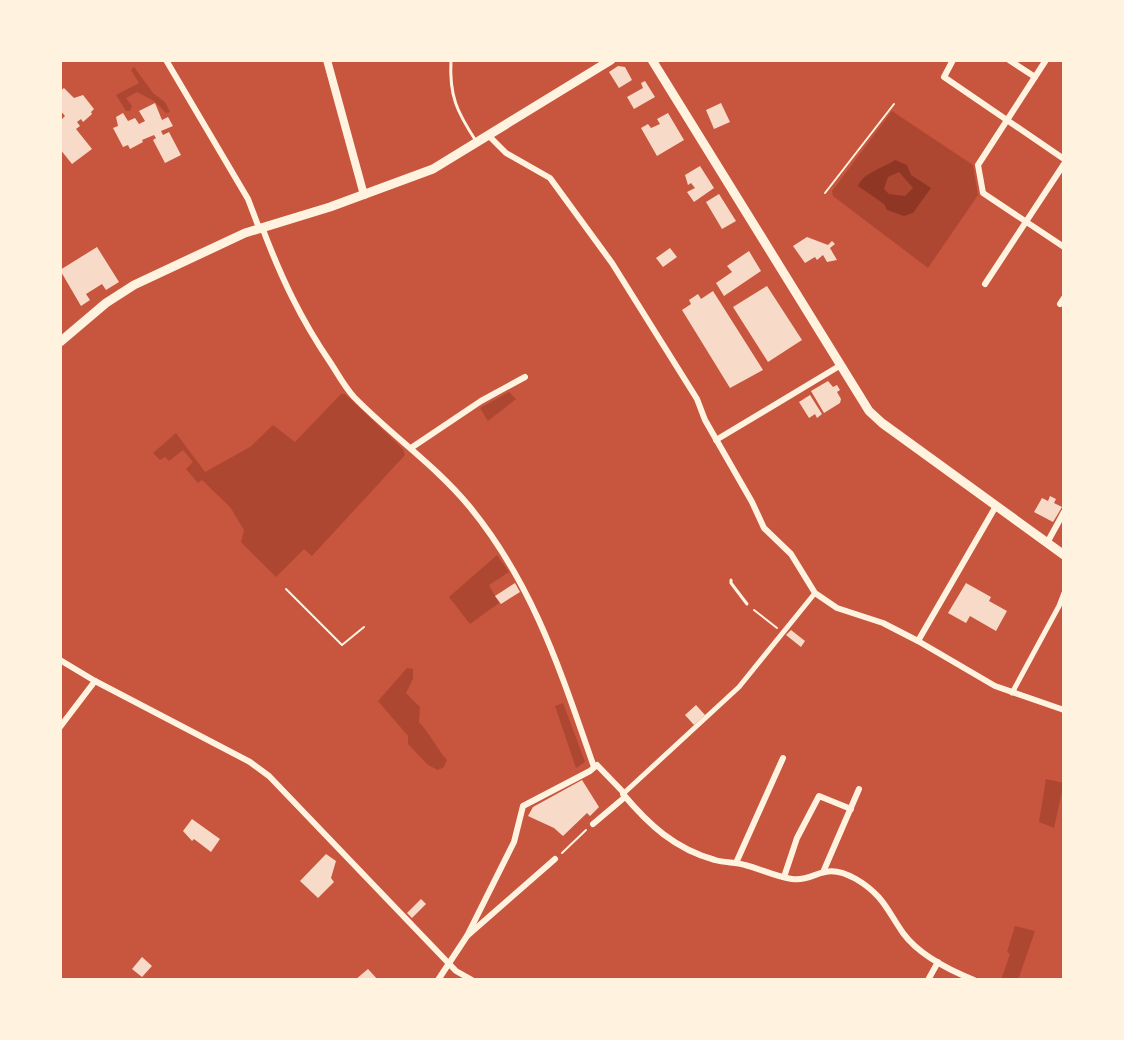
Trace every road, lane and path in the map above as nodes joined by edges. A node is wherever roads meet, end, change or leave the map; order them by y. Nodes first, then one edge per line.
1 (166, 60) edge
2 (327, 60) edge
3 (451, 60) edge
4 (611, 60) edge
5 (652, 60) edge
6 (953, 60) edge
7 (1009, 60) edge
8 (1046, 60) edge
9 (1035, 77) junction
10 (894, 104) dead end
11 (1008, 119) junction
12 (489, 136) junction
13 (477, 143) junction
14 (1064, 161) edge
15 (825, 193) dead end
16 (364, 195) junction
17 (1026, 223) junction
18 (260, 227) junction
19 (1064, 247) edge
20 (985, 284) dead end
21 (60, 342) edge
22 (841, 365) junction
23 (525, 377) dead end
24 (716, 440) junction
25 (411, 448) junction
26 (996, 506) junction
27 (1064, 512) edge
28 (1047, 543) junction
29 (1064, 555) edge
30 (731, 580) dead end
31 (286, 589) dead end
32 (815, 593) junction
33 (1064, 593) edge
34 (747, 604) joint
35 (364, 627) dead end
36 (784, 634) junction
37 (918, 641) junction
38 (60, 660) edge
39 (95, 681) junction
40 (1012, 693) junction
41 (1064, 710) edge
42 (60, 727) edge
43 (783, 758) dead end
44 (596, 766) junction
45 (859, 789) dead end
46 (624, 795) junction
47 (851, 809) junction
48 (593, 824) joint
49 (555, 859) joint
50 (736, 863) junction
51 (824, 870) junction
52 (784, 877) junction
53 (467, 936) junction
54 (448, 962) junction
55 (938, 962) junction
56 (438, 980) edge
57 (472, 980) edge
58 (928, 980) edge
59 (974, 980) edge

1 - 18 street
2 - 16 street
3 - 13 lane
4 - 12 main road
5 - 22 main road
6 - 11 street
7 - 9 street
8 - 9 street
9 - 11 street
10 - 15 path
11 - 14 street
11 - 17 street
12 - 13 main road
12 - 24 street
13 - 16 main road
14 - 17 street
16 - 18 main road
17 - 19 street
17 - 20 street
18 - 21 main road
18 - 25 street
22 - 24 street
22 - 26 main road
23 - 25 street
24 - 32 street
25 - 44 street
26 - 28 main road
26 - 37 street
27 - 28 street
28 - 29 main road
30 - 34 lane
31 - 35 path
32 - 36 street
32 - 37 street
33 - 40 street
34 - 36 path
36 - 46 street
37 - 40 street
38 - 39 street
39 - 42 street
39 - 54 street
40 - 41 street
43 - 50 street
44 - 46 street
44 - 53 street
45 - 47 street
46 - 48 street
46 - 50 street
47 - 51 street
47 - 52 street
48 - 49 path
49 - 53 street
50 - 52 street
51 - 52 street
51 - 55 street
53 - 54 street
54 - 56 street
54 - 57 street
55 - 58 street
55 - 59 street

